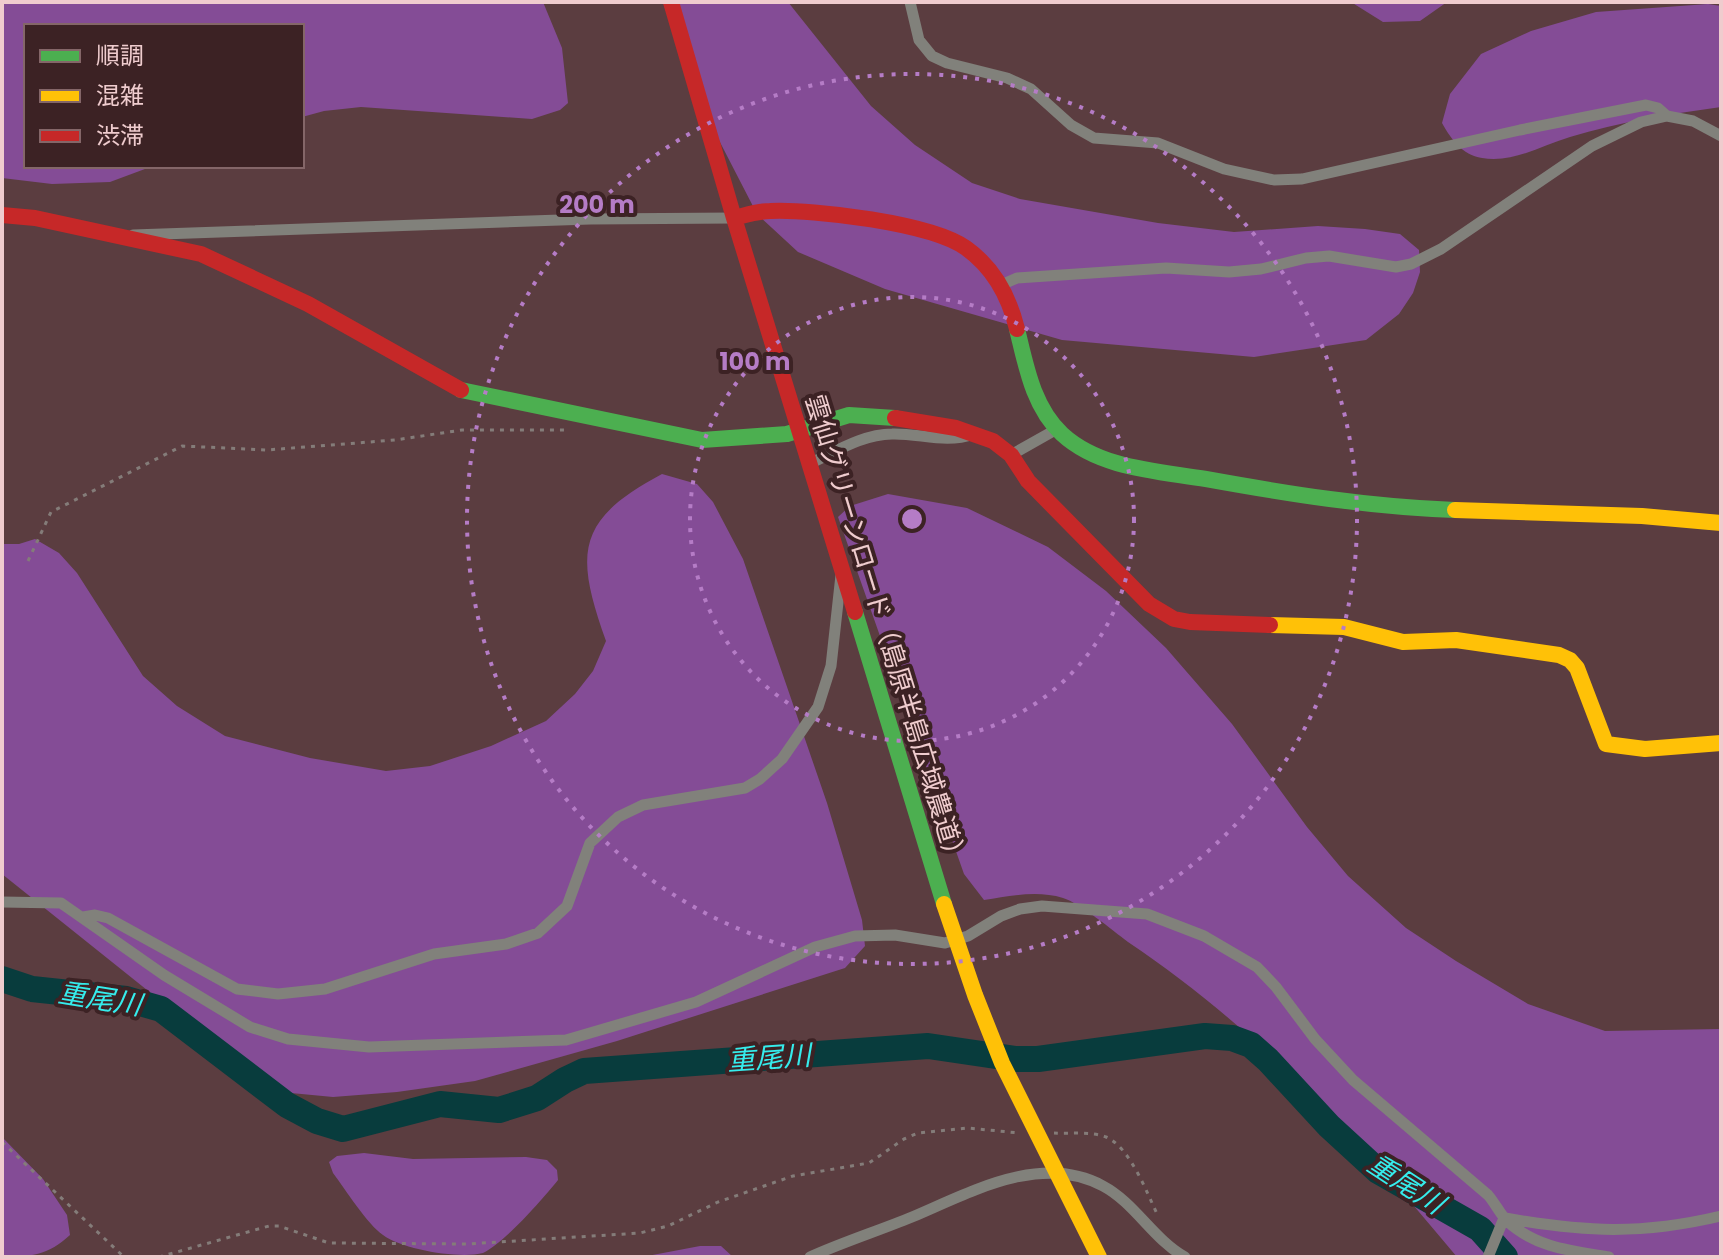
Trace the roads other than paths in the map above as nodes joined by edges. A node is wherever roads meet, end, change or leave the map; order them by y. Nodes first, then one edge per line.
1 (910, 2) edge
2 (671, 3) edge
3 (1667, 116) junction
4 (1721, 136) edge
5 (2, 215) edge
6 (734, 218) junction
7 (121, 235) junction
8 (1001, 285) junction
9 (1057, 429) junction
10 (974, 434) junction
11 (1011, 455) junction
12 (809, 464) junction
13 (1721, 523) edge
14 (842, 566) junction
15 (1721, 743) edge
16 (2, 902) edge
17 (83, 917) junction
18 (1054, 1171) junction
19 (1721, 1216) edge
20 (1504, 1218) junction
21 (1489, 1256) edge
22 (810, 1257) edge
23 (1099, 1257) edge
24 (1185, 1257) edge
25 (1609, 1257) edge

1 - 3 street
2 - 6 street, 雲仙グリーンロード（島原半島広域農道）
3 - 4 street
3 - 8 street
5 - 7 street
6 - 7 street
6 - 8 street
6 - 12 street, 雲仙グリーンロード（島原半島広域農道）
7 - 10 street
8 - 9 street
9 - 11 street
9 - 13 street
10 - 11 street
10 - 12 street
11 - 15 street
12 - 14 street, 雲仙グリーンロード（島原半島広域農道）
14 - 17 street
14 - 18 street, 雲仙グリーンロード（島原半島広域農道）
16 - 17 street
17 - 20 street
18 - 22 street
18 - 23 street, 雲仙グリーンロード（島原半島広域農道）
18 - 24 street
19 - 20 street
20 - 21 street
20 - 25 street

